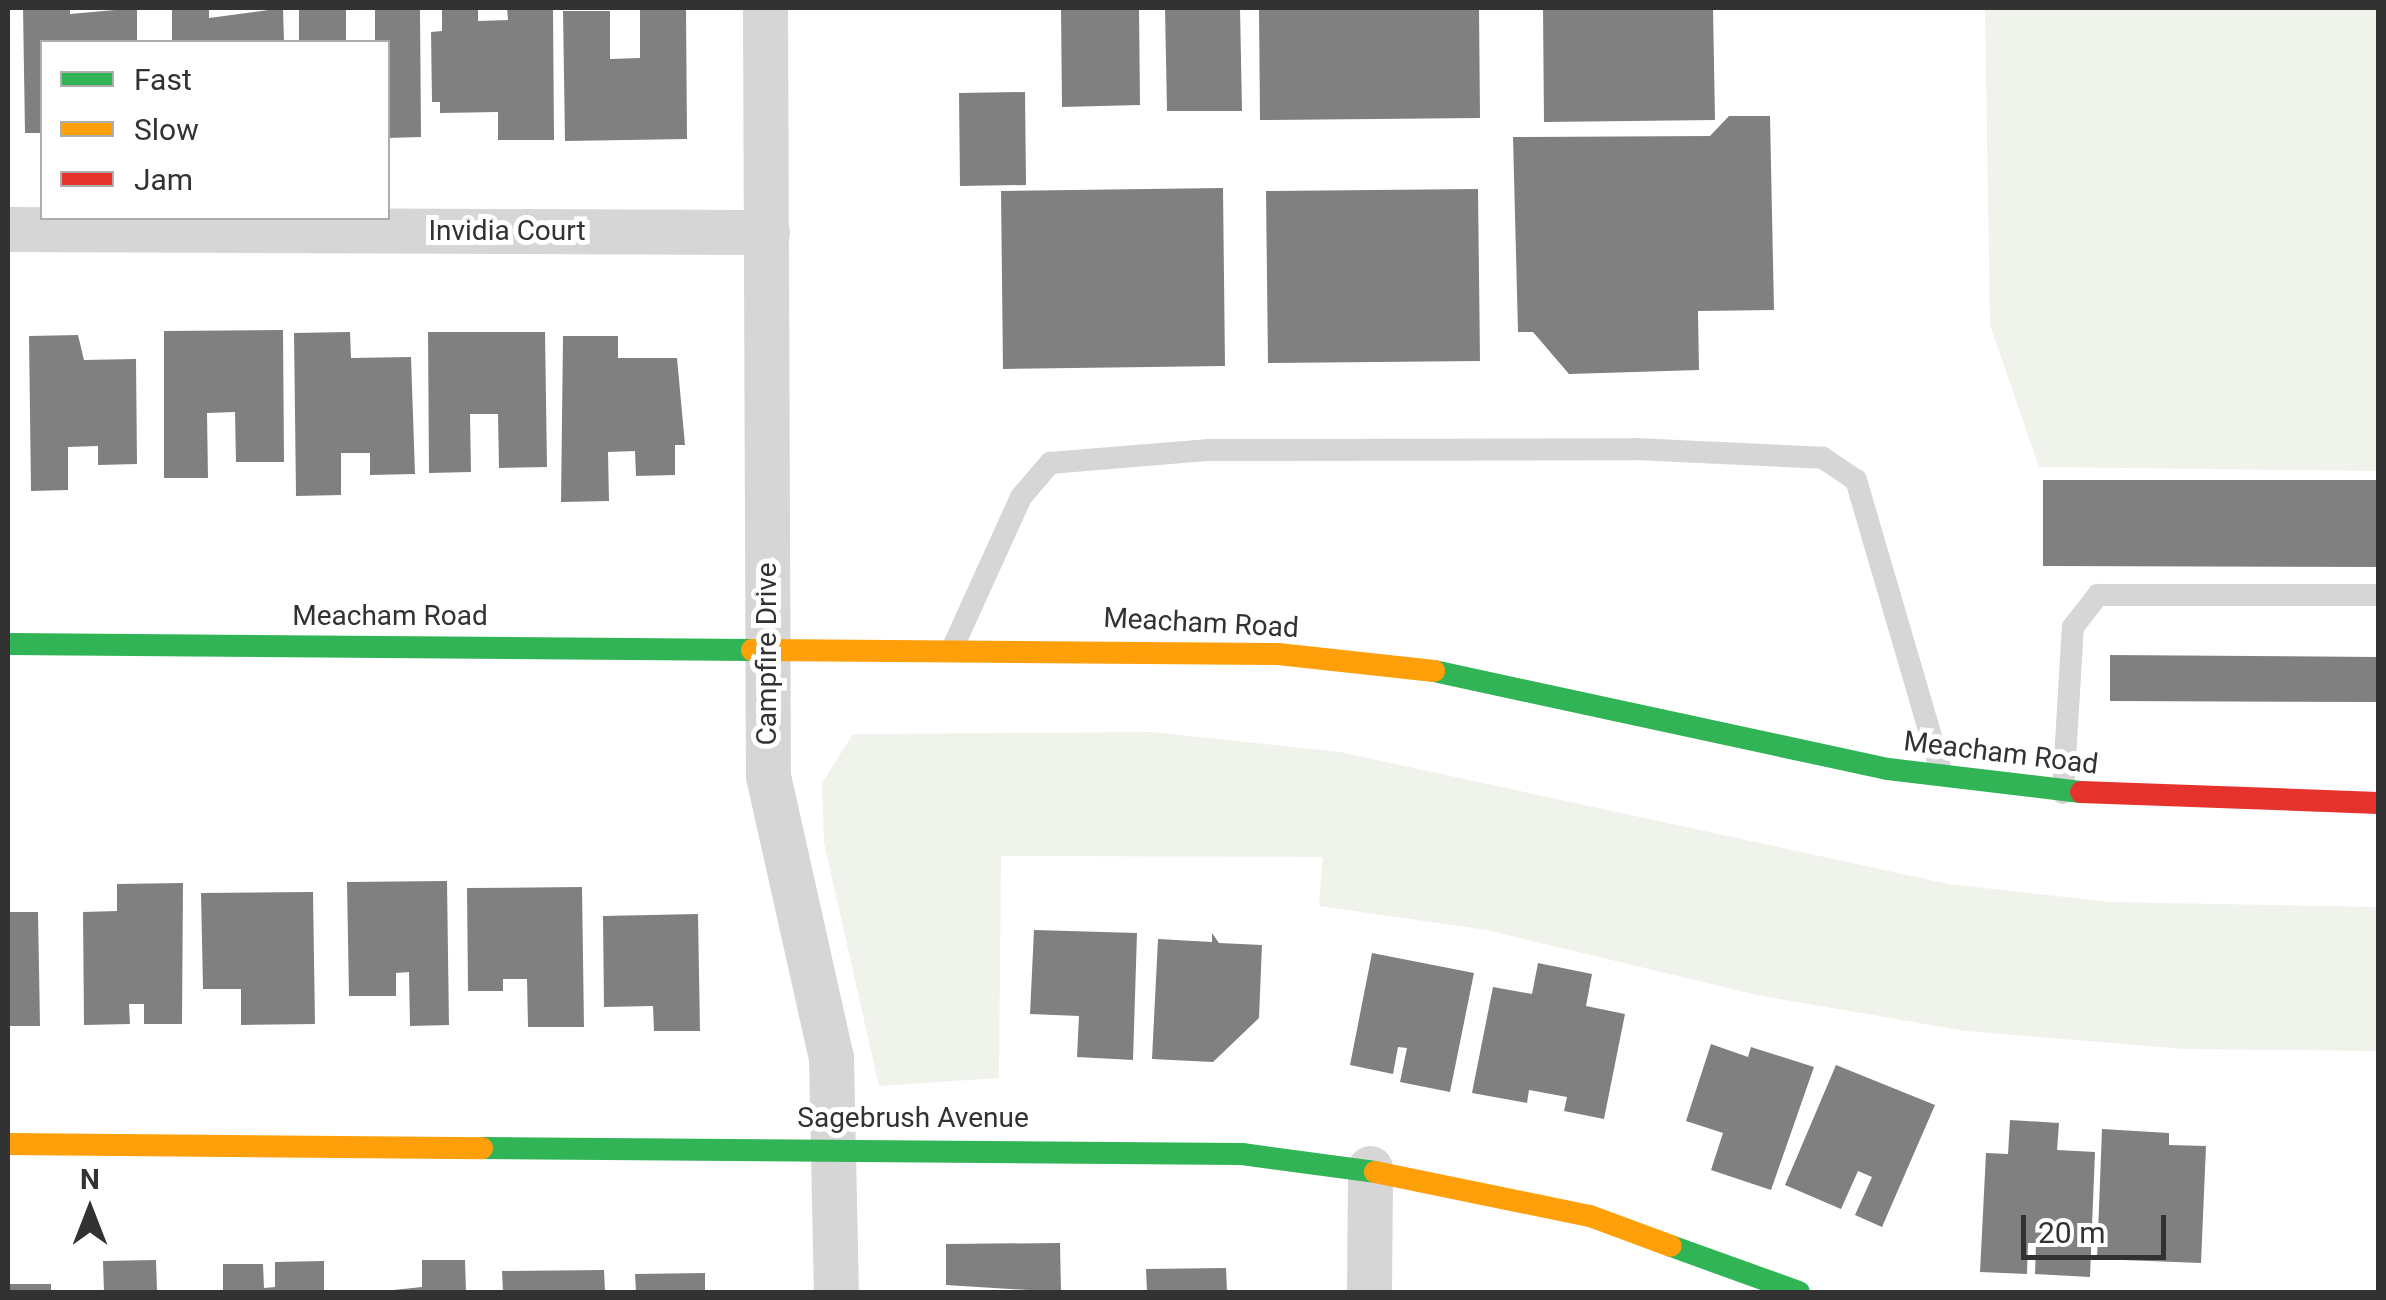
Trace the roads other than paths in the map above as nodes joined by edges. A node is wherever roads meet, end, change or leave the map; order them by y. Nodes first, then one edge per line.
1 (765, 8) edge
2 (8, 229) edge
3 (767, 232) junction
4 (2378, 595) edge
5 (8, 644) edge
6 (766, 647) junction
7 (953, 647) junction
8 (1943, 777) junction
9 (2063, 793) junction
10 (2378, 804) edge
11 (8, 1144) edge
12 (837, 1148) junction
13 (1370, 1168) junction
14 (836, 1292) edge
15 (1369, 1292) edge
16 (1799, 1292) edge

1 - 3 street, Campfire Drive
2 - 3 street, Invidia Court
3 - 6 street, Campfire Drive
4 - 9 lane
5 - 6 street, Meacham Road
6 - 7 street, Meacham Road
6 - 12 street, Campfire Drive
7 - 8 street, Meacham Road
7 - 8 lane
8 - 9 street, Meacham Road
9 - 10 street, Meacham Road
11 - 12 street, Sagebrush Avenue
12 - 13 street, Sagebrush Avenue
12 - 14 street, Campfire Drive
13 - 15 street
13 - 16 street, Sagebrush Avenue

